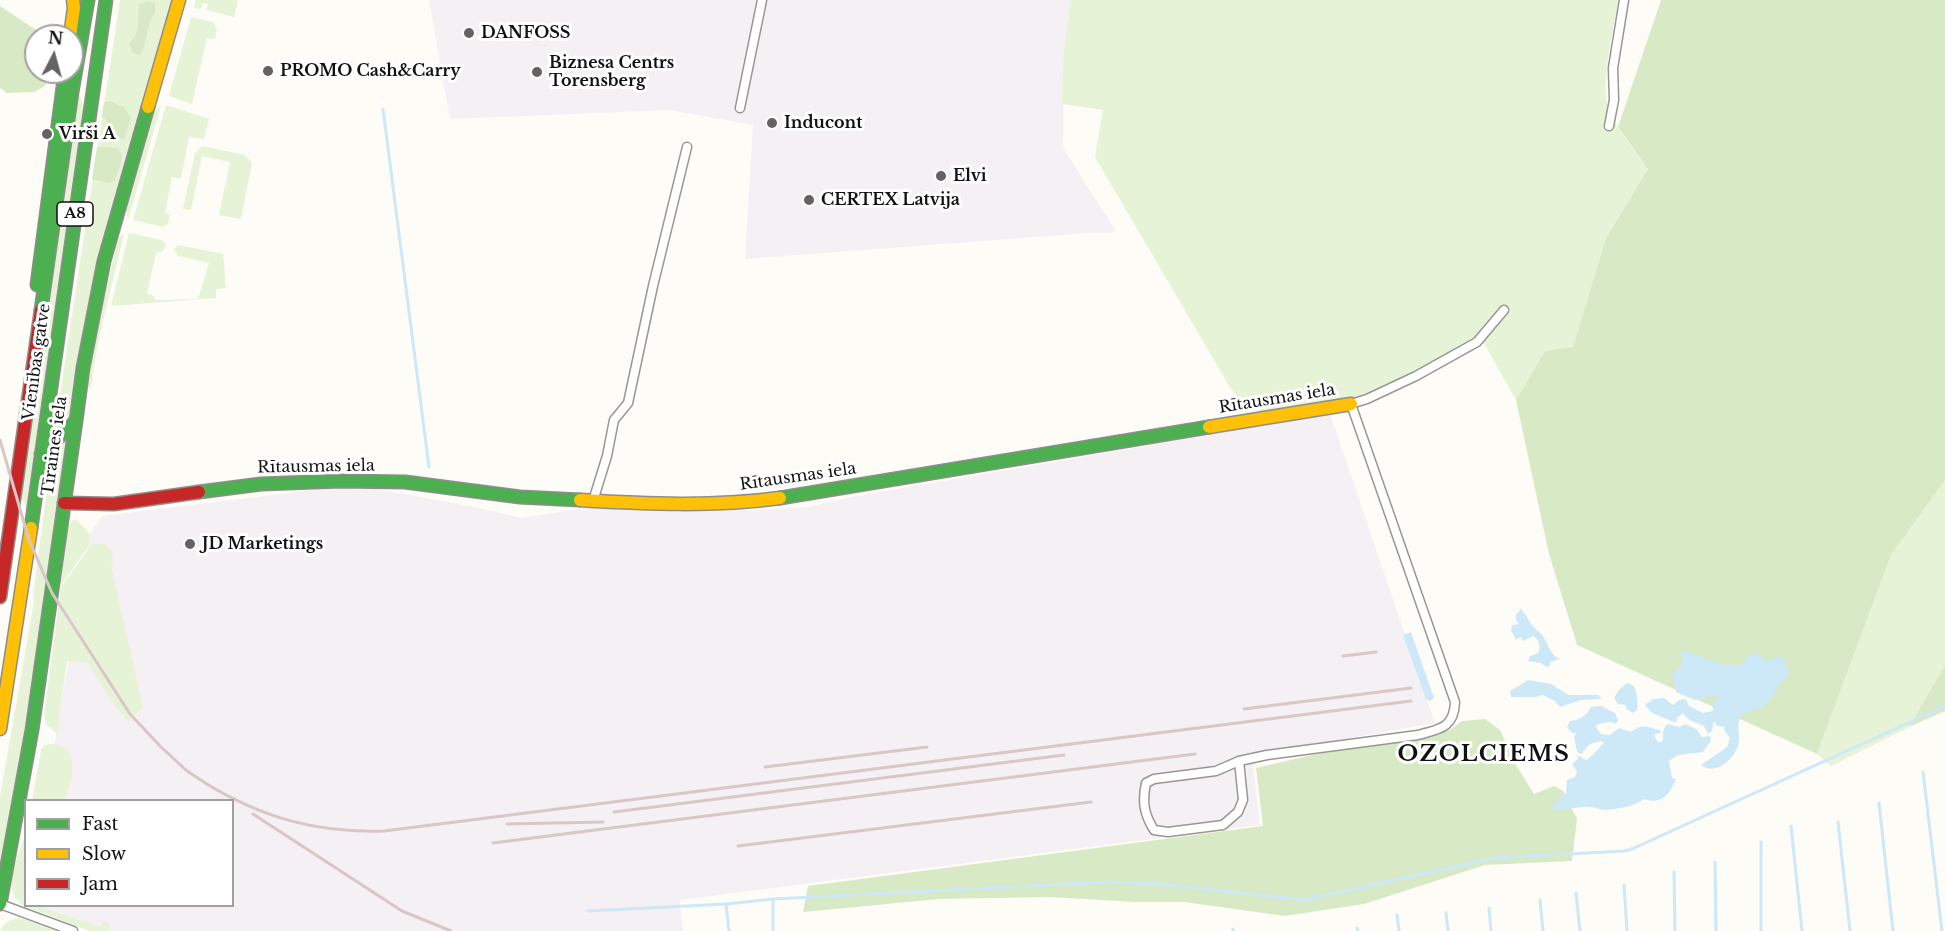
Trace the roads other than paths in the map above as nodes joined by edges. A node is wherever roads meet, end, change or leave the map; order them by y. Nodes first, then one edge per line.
1 (73, 0) edge
2 (88, 0) edge
3 (106, 0) edge
4 (179, 0) edge
5 (762, 0) edge
6 (1624, 0) edge
7 (72, 24) edge
8 (63, 84) edge
9 (741, 108) dead end
10 (1609, 126) dead end
11 (687, 147) dead end
12 (1504, 310) dead end
13 (34, 366) junction
14 (1351, 404) junction
15 (76, 422) junction
16 (41, 454) junction
17 (593, 501) junction
18 (64, 503) junction
19 (0, 597) edge
20 (0, 729) edge
21 (1239, 761) junction
22 (0, 904) edge
23 (73, 931) edge

1 - 7 main road
2 - 13 main road, Vienības gatve / A8
3 - 16 main road, Vienības gatve / A8
4 - 15 main road, Tīraines iela
5 - 9 street
6 - 10 street
8 - 13 main road, Vienības gatve
11 - 17 street
12 - 14 street, Rītausmas iela
13 - 19 main road, Vienības gatve / A8
14 - 17 main road, Rītausmas iela
14 - 21 street
15 - 16 main road
15 - 18 main road, Tīraines iela
16 - 20 main road, Vienības gatve / A8
17 - 18 main road, Rītausmas iela
18 - 22 main road, Tīraines iela
21 - 21 street
22 - 23 street

